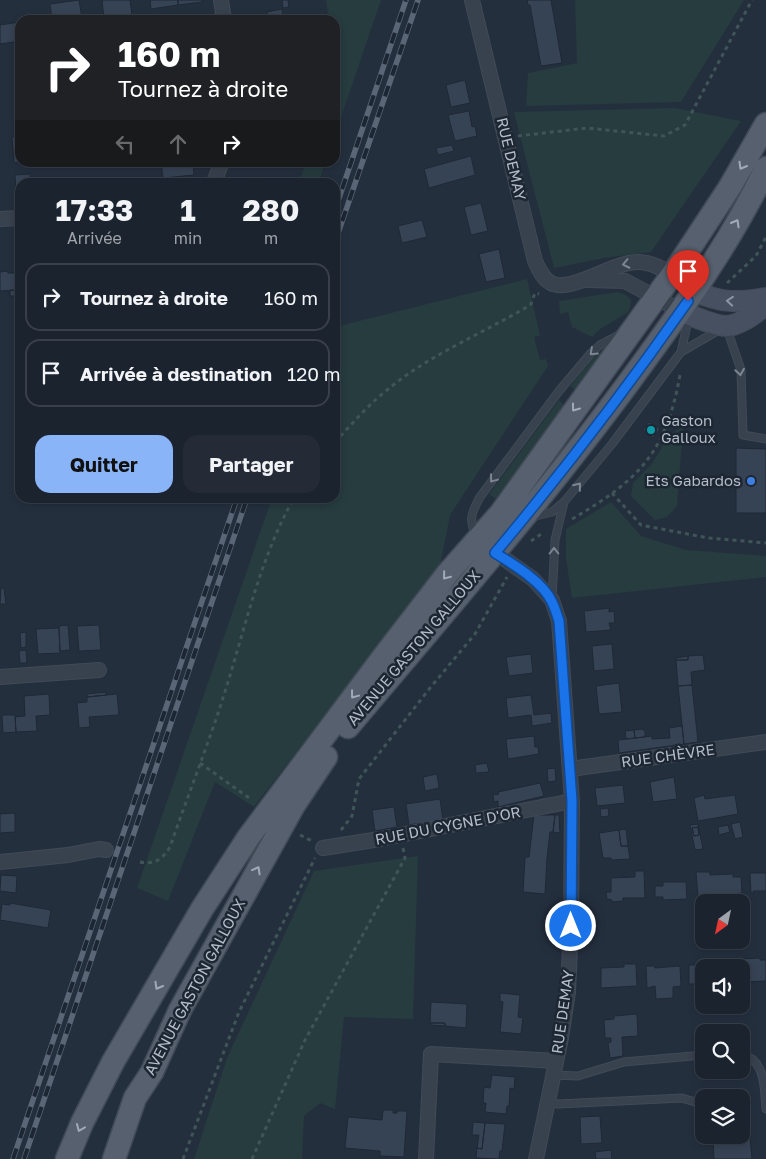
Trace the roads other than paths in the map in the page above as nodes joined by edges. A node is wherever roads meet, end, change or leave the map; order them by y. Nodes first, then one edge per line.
1 (222, 0) edge
2 (472, 0) edge
3 (224, 15) edge
4 (766, 124) edge
5 (766, 168) edge
6 (15, 218) edge
7 (0, 220) edge
8 (672, 276) junction
9 (580, 280) junction
10 (694, 291) junction
11 (656, 298) junction
12 (766, 298) edge
13 (766, 305) edge
14 (685, 313) junction
15 (726, 326) junction
16 (680, 352) junction
17 (766, 439) edge
18 (564, 502) junction
19 (524, 518) junction
20 (487, 547) junction
21 (552, 600) junction
22 (99, 670) dead end
23 (0, 677) edge
24 (766, 742) edge
25 (299, 769) junction
26 (570, 769) junction
27 (572, 801) junction
28 (323, 848) road end
29 (106, 850) dead end
30 (0, 862) edge
31 (695, 1057) edge
32 (750, 1057) edge
33 (556, 1060) junction
34 (553, 1075) junction
35 (133, 1102) junction
36 (695, 1102) edge
37 (548, 1103) junction
38 (766, 1109) edge
39 (67, 1159) edge
40 (114, 1159) edge
41 (123, 1159) edge
42 (426, 1159) edge
43 (536, 1159) edge

1 - 3 street
2 - 9 street, RUE DEMAY
4 -> 8 main road, AVENUE GASTON GALLOUX
10 -> 5 main road, AVENUE GASTON GALLOUX
6 - 7 street
8 -> 9 street, RUE DEMAY
8 - 10 street, RUE DEMAY
8 - 11 main road, AVENUE GASTON GALLOUX
9 - 11 street, RUE DEMAY
12 -> 10 street
10 - 14 main road, AVENUE GASTON GALLOUX
11 - 14 street, RUE DEMAY
11 -> 20 main road, AVENUE GASTON GALLOUX
13 - 15 street
14 - 15 street
14 - 16 lane
14 - 19 main road, AVENUE GASTON GALLOUX
15 - 16 lane
15 -> 17 lane
18 -> 16 lane
18 - 19 lane
21 -> 18 lane
19 - 20 main road, AVENUE GASTON GALLOUX
20 - 21 street, RUE DEMAY
20 -> 25 main road, AVENUE GASTON GALLOUX
35 -> 20 main road, AVENUE GASTON GALLOUX
21 - 26 street, RUE DEMAY
22 - 23 street
24 - 26 street, RUE CHÈVRE
25 - 35 main road
25 -> 39 main road
26 - 27 street, RUE DEMAY
27 - 28 street, RUE DU CYGNE D'OR
27 - 33 street, RUE DEMAY
29 - 30 street
31 - 34 lane
32 - 38 lane
33 - 34 street, RUE DEMAY
33 - 42 street
34 - 37 street, RUE DEMAY
35 - 40 main road, AVENUE GASTON GALLOUX
35 - 41 main road
36 - 37 lane
37 - 43 street, RUE DEMAY

